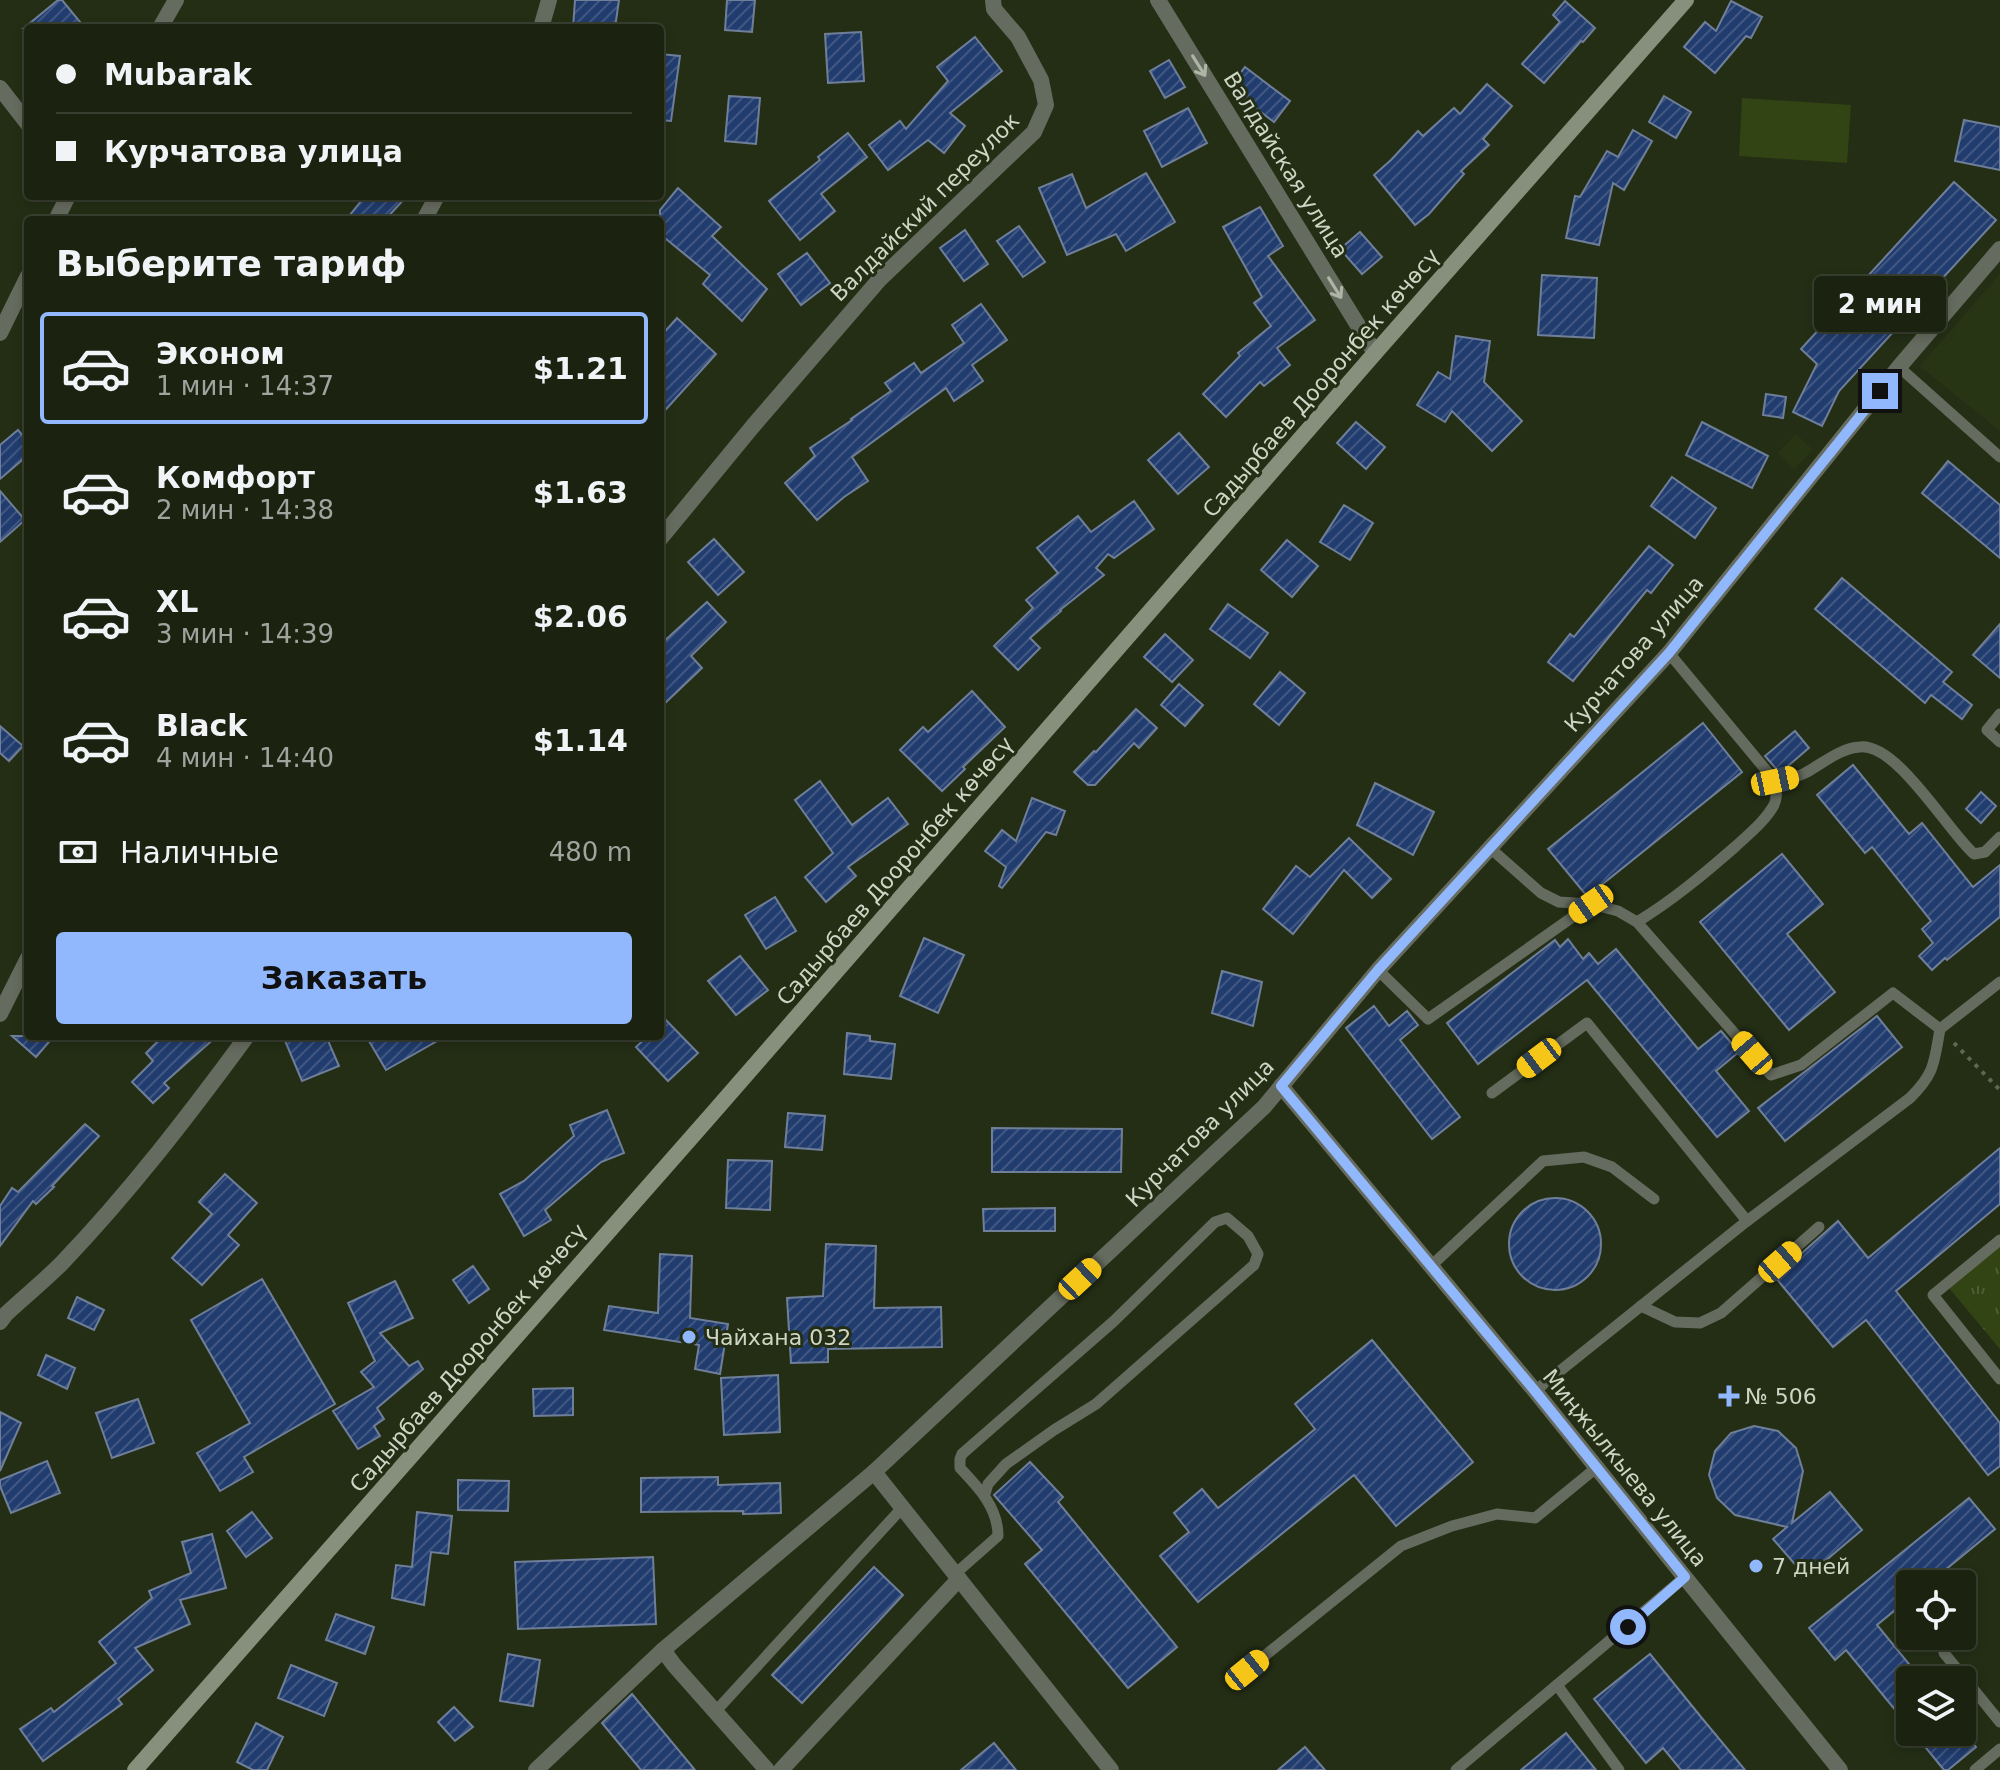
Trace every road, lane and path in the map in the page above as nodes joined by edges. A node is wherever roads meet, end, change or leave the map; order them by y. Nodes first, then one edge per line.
1 (176, 0) edge
2 (549, 0) edge
3 (993, 0) edge
4 (1158, 0) edge
5 (1686, 0) edge
6 (162, 24) edge
7 (542, 24) edge
8 (0, 88) edge
9 (24, 119) edge
10 (2000, 249) edge
11 (24, 284) edge
12 (0, 333) edge
13 (1375, 353) junction
14 (1899, 367) junction
15 (2000, 457) edge
16 (664, 534) edge
17 (1669, 653) junction
18 (2000, 714) edge
19 (2000, 742) edge
20 (1775, 781) junction
21 (2000, 837) edge
22 (1490, 848) junction
23 (1591, 904) junction
24 (1637, 922) junction
25 (24, 966) edge
26 (1378, 970) junction
27 (2000, 982) edge
28 (0, 1014) edge
29 (1940, 1029) junction
30 (244, 1040) edge
31 (1281, 1086) junction
32 (2000, 1090) edge
33 (1492, 1093) dead end
34 (1654, 1199) dead end
35 (1747, 1221) junction
36 (1819, 1227) dead end
37 (2000, 1240) edge
38 (1431, 1266) junction
39 (1641, 1306) junction
40 (0, 1322) edge
41 (2000, 1379) edge
42 (1535, 1391) junction
43 (1596, 1468) junction
44 (874, 1472) junction
45 (985, 1494) junction
46 (902, 1508) junction
47 (957, 1576) junction
48 (1685, 1577) junction
49 (663, 1650) junction
50 (1944, 1653) dead end
51 (1247, 1670) dead end
52 (1557, 1685) junction
53 (715, 1712) junction
54 (2000, 1722) edge
55 (2000, 1749) edge
56 (135, 1770) edge
57 (536, 1770) edge
58 (767, 1770) edge
59 (781, 1770) edge
60 (1111, 1770) edge
61 (1456, 1770) edge
62 (1619, 1770) edge
63 (1840, 1770) edge
64 (1975, 1770) edge

1 - 6 street
2 - 7 street
3 - 16 street, Валдайский переулок
4 -> 13 street, Валдайская улица
5 - 13 main road, Садырбаев Дооронбек көчөсү
8 - 9 street
10 - 14 street, Курчатова улица
11 - 12 street
13 - 56 main road, Садырбаев Дооронбек көчөсү
14 - 15 lane
14 - 17 street, Курчатова улица
17 - 20 lane
17 - 22 street, Курчатова улица
18 - 19 lane
20 - 21 lane
20 - 24 lane
22 - 23 lane
22 - 26 street, Курчатова улица
23 - 24 lane
23 - 26 lane
24 - 29 lane
25 - 28 street
26 - 31 street, Курчатова улица
27 - 29 lane
29 - 32 path
29 - 35 lane
30 - 40 street
31 - 38 street, Миңжылкыева улица
31 - 44 street, Курчатова улица
33 - 35 lane
34 - 38 lane
35 - 39 lane
36 - 39 lane
37 - 41 lane
38 - 42 street, Миңжылкыева улица
39 - 42 lane
42 - 43 street, Миңжылкыева улица
43 - 48 street, Миңжылкыева улица
43 - 51 lane
44 - 46 street
44 - 49 street, Курчатова улица
45 - 45 lane
45 - 47 lane
46 - 47 street
46 - 53 lane
47 - 59 street
47 - 60 street
48 - 52 lane
48 - 63 street, Миңжылкыева улица
49 - 53 street
49 - 57 street, Курчатова улица
50 - 54 lane
52 - 61 lane
52 - 62 lane
53 - 58 street
55 - 64 lane

